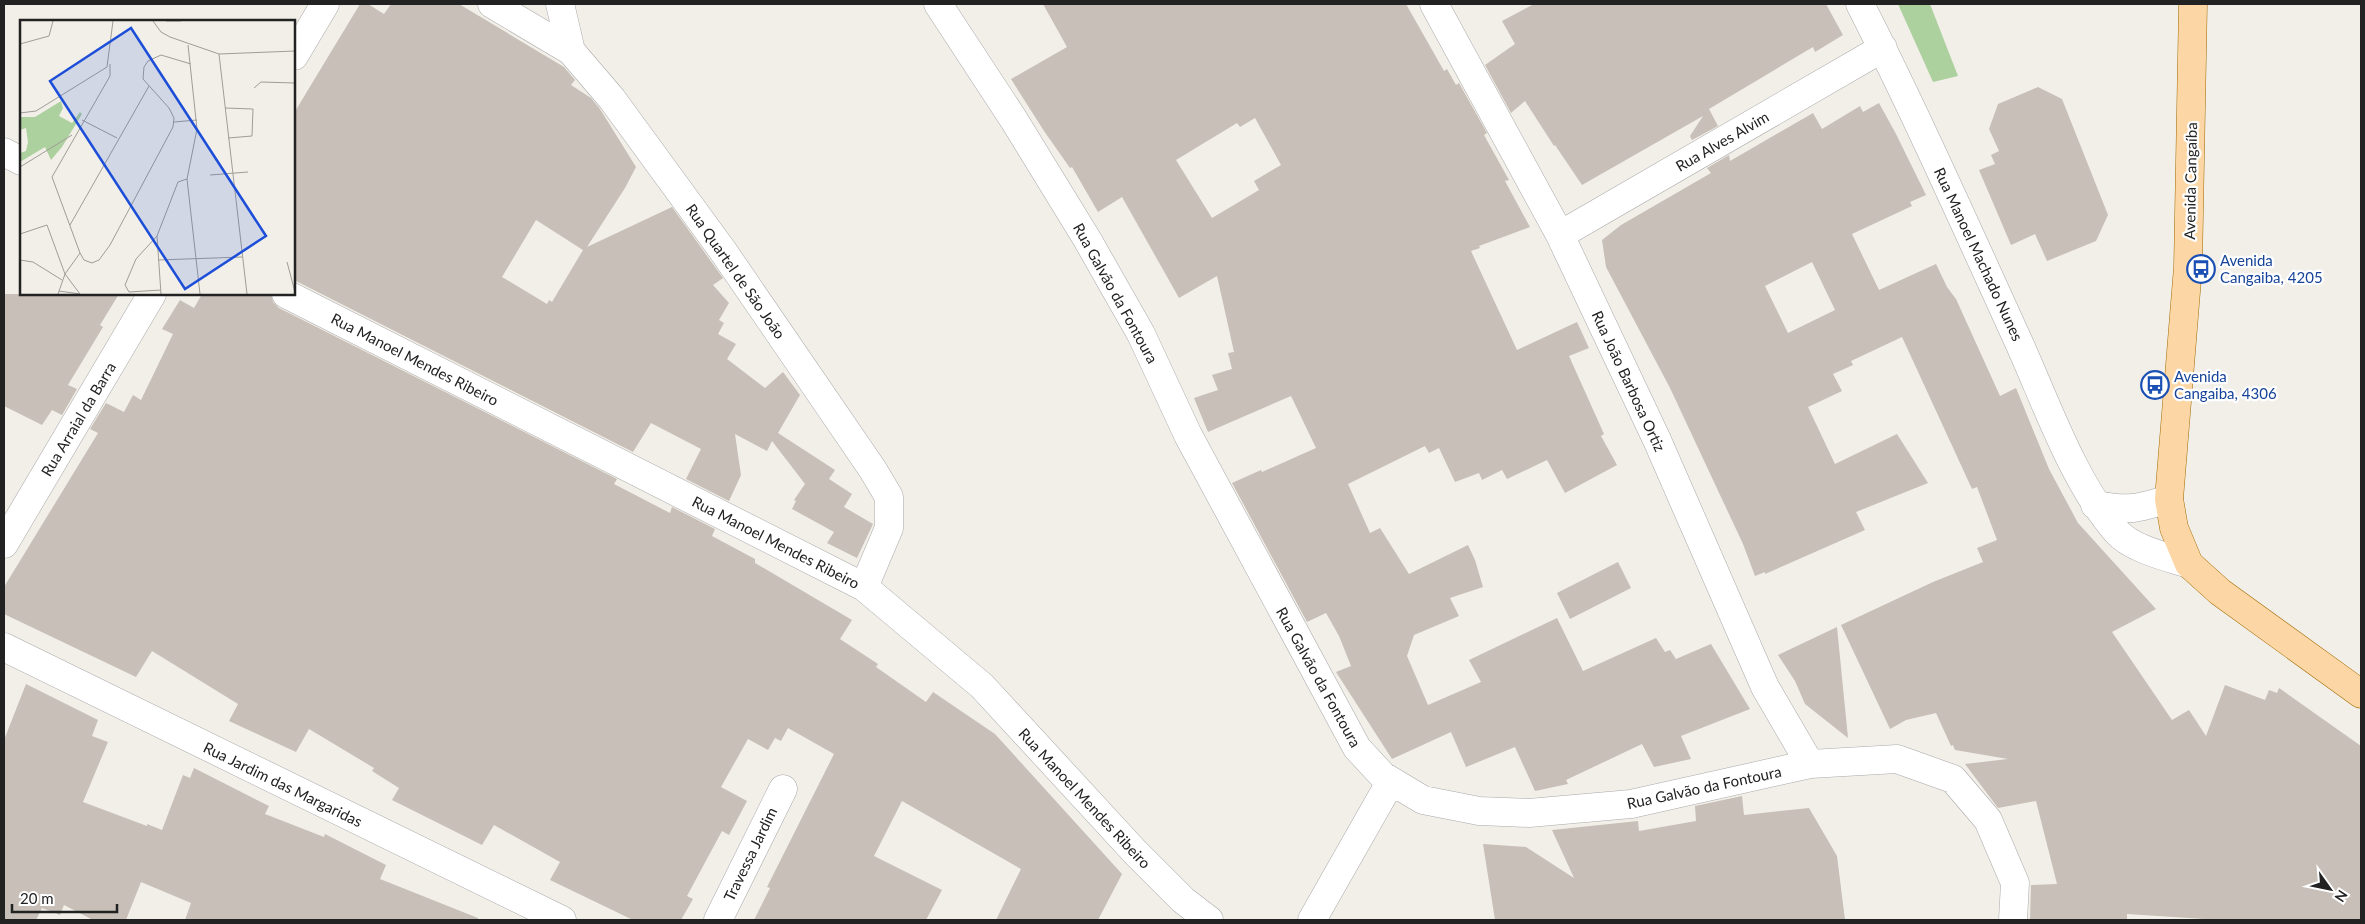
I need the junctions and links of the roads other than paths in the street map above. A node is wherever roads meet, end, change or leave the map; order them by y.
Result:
1 (325, 4) edge
2 (492, 4) edge
3 (560, 4) edge
4 (938, 4) edge
5 (1434, 4) edge
6 (1860, 4) edge
7 (2194, 4) edge
8 (1883, 48) junction
9 (571, 51) junction
10 (295, 54) edge
11 (4, 152) edge
12 (20, 160) edge
13 (1560, 234) junction
14 (151, 295) edge
15 (288, 295) edge
16 (2170, 499) junction
17 (2096, 505) junction
18 (4, 544) edge
19 (2189, 564) junction
20 (864, 587) junction
21 (4, 647) edge
22 (2361, 694) edge
23 (1810, 764) junction
24 (1391, 781) junction
25 (783, 788) dead end
26 (562, 920) edge
27 (718, 920) edge
28 (1209, 920) edge
29 (1312, 920) edge
30 (2013, 920) edge

1 - 10 street
2 - 9 street, Rua Quartel de São João
3 - 9 street
4 - 24 street, Rua Galvão da Fontoura
5 - 13 street, Rua João Barbosa Ortiz
6 - 8 street, Rua Manoel Machado Nunes
7 - 16 main road, Avenida Cangaíba
8 - 13 street, Rua Alves Alvim
8 - 17 street, Rua Manoel Machado Nunes
9 - 20 street, Rua Quartel de São João
11 - 12 street
13 - 23 street, Rua João Barbosa Ortiz
14 - 18 street, Rua Arraial da Barra
15 - 20 street, Rua Manoel Mendes Ribeiro
16 - 17 street
16 - 19 main road, Avenida Cangaíba
17 - 19 street, Rua Manoel Machado Nunes
19 - 22 main road
20 - 28 street, Rua Manoel Mendes Ribeiro
21 - 26 street, Rua Jardim das Margaridas
23 - 24 street, Rua Galvão da Fontoura
23 - 30 street, Rua Galvão da Fontoura
24 - 29 street
25 - 27 street, Travessa Jardim

